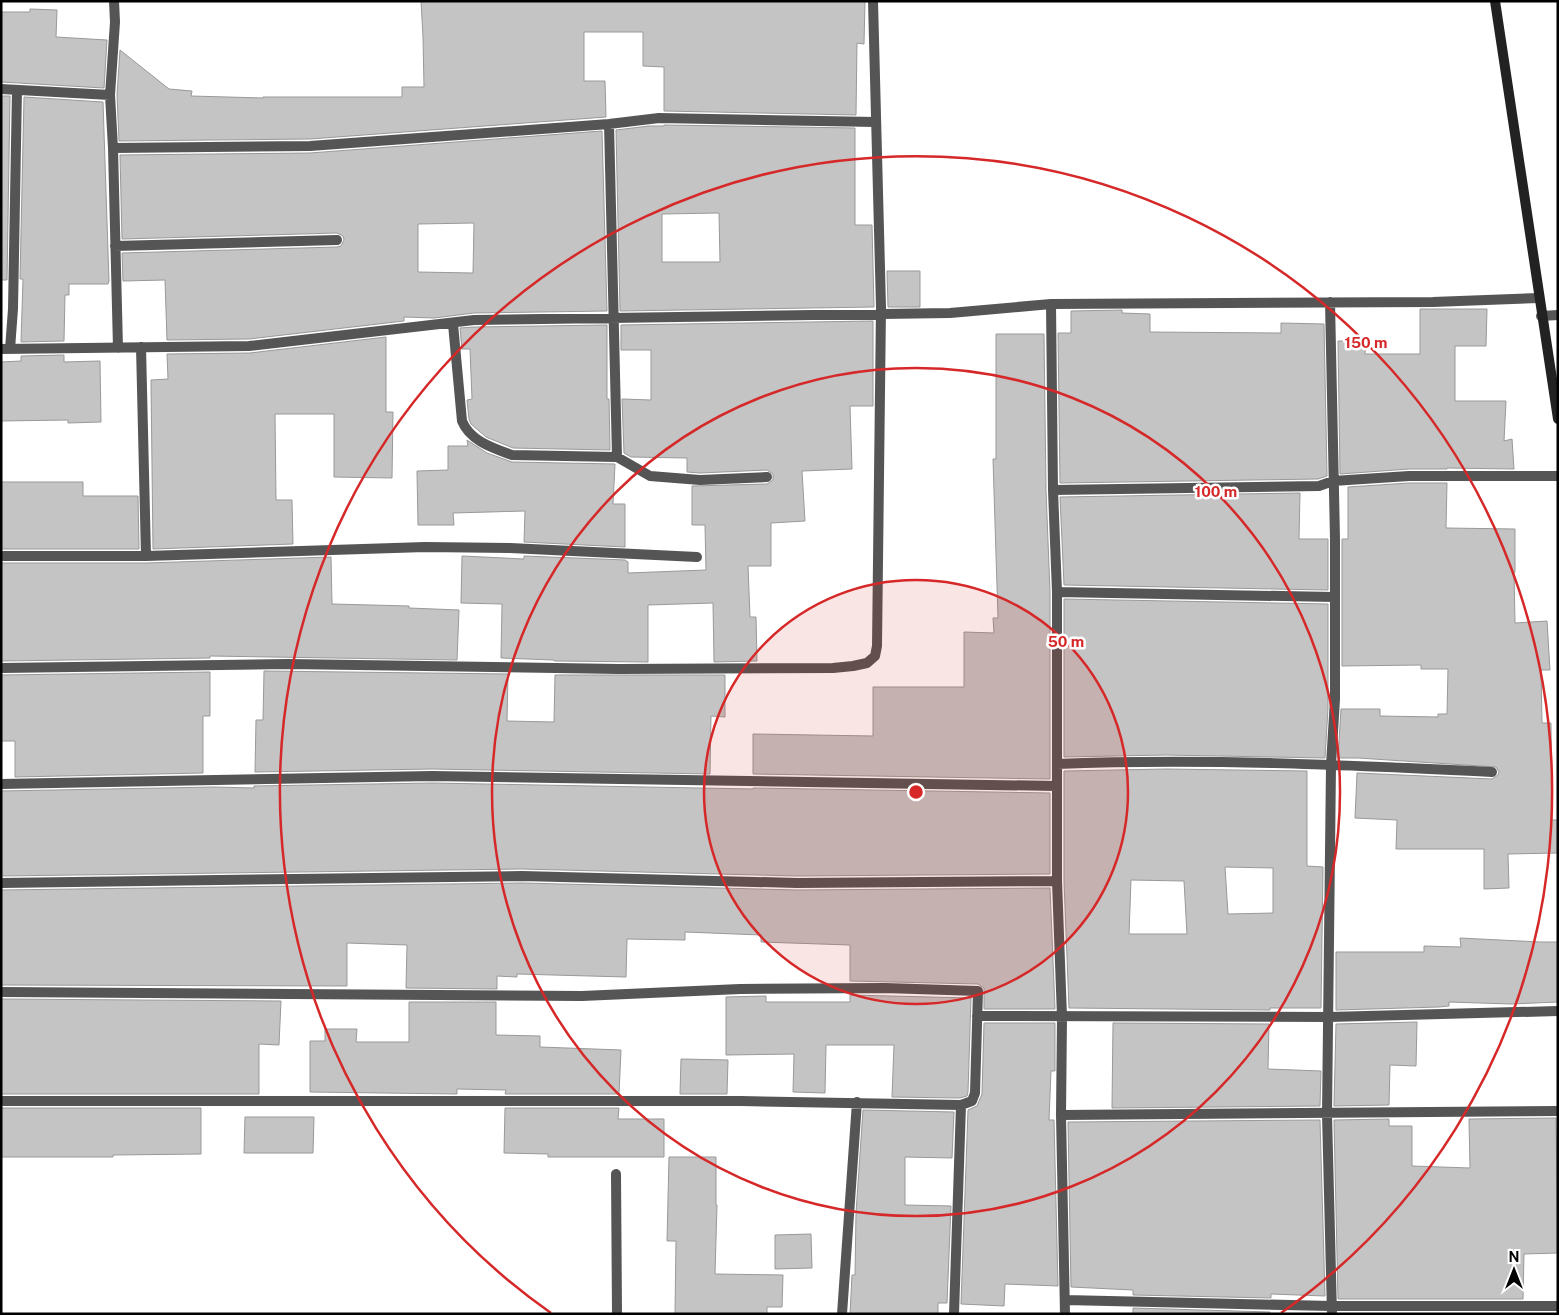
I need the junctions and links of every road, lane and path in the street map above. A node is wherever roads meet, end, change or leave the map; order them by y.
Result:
1 (114, 1) edge
2 (873, 1) edge
3 (1494, 1) edge
4 (1, 89) edge
5 (17, 90) junction
6 (110, 95) junction
7 (876, 122) junction
8 (609, 124) junction
9 (113, 148) junction
10 (337, 240) dead end
11 (115, 246) junction
12 (1538, 298) junction
13 (1330, 302) junction
14 (1051, 304) junction
15 (880, 315) junction
16 (1558, 315) edge
17 (1541, 316) junction
18 (613, 319) junction
19 (453, 324) junction
20 (142, 347) junction
21 (118, 348) junction
22 (6, 349) edge
23 (1558, 419) edge
24 (617, 457) junction
25 (1558, 476) edge
26 (767, 477) dead end
27 (1333, 481) junction
28 (1053, 490) junction
29 (1, 556) edge
30 (146, 556) junction
31 (697, 557) dead end
32 (1056, 592) junction
33 (1334, 597) junction
34 (1, 668) edge
35 (1057, 764) junction
36 (1331, 765) junction
37 (1492, 772) dead end
38 (1, 784) edge
39 (1057, 786) junction
40 (1057, 881) junction
41 (1, 883) edge
42 (1, 992) edge
43 (1558, 1011) edge
44 (977, 1016) junction
45 (1062, 1017) junction
46 (1329, 1017) junction
47 (1, 1101) edge
48 (857, 1102) junction
49 (961, 1105) junction
50 (1558, 1112) edge
51 (1327, 1114) junction
52 (1061, 1115) junction
53 (616, 1174) dead end
54 (1065, 1300) junction
55 (1558, 1306) edge
56 (1331, 1310) edge
57 (617, 1314) edge
58 (842, 1314) edge
59 (954, 1314) edge
60 (1065, 1314) edge

1 - 6 street
2 - 7 street
3 - 12 street
4 - 5 street
5 - 6 street
5 - 22 street
6 - 9 street
7 - 8 street
7 - 15 street
8 - 9 street
8 - 18 street
9 - 11 street
10 - 11 street
11 - 21 street
12 - 13 street
12 - 17 street
13 - 14 street
13 - 27 street
14 - 15 street
14 - 28 street
15 - 18 street
15 - 34 street
16 - 17 street
17 - 23 street
18 - 19 street
18 - 24 street
19 - 20 street
19 - 24 street
20 - 21 street
20 - 30 street
21 - 22 street
24 - 26 street
25 - 27 street
27 - 28 street
27 - 33 street
28 - 32 street
29 - 30 street
30 - 31 street
32 - 33 street
32 - 35 street
33 - 36 street
35 - 36 street
35 - 39 street
36 - 37 street
36 - 46 street
38 - 39 street
39 - 40 street
40 - 41 street
40 - 45 street
42 - 44 street
43 - 46 street
44 - 45 street
44 - 49 street
45 - 46 street
45 - 52 street
46 - 51 street
47 - 48 street
48 - 49 street
48 - 58 street
49 - 59 street
50 - 51 street
51 - 52 street
51 - 56 street
52 - 54 street
53 - 57 street
54 - 56 street
54 - 60 street
55 - 56 street

